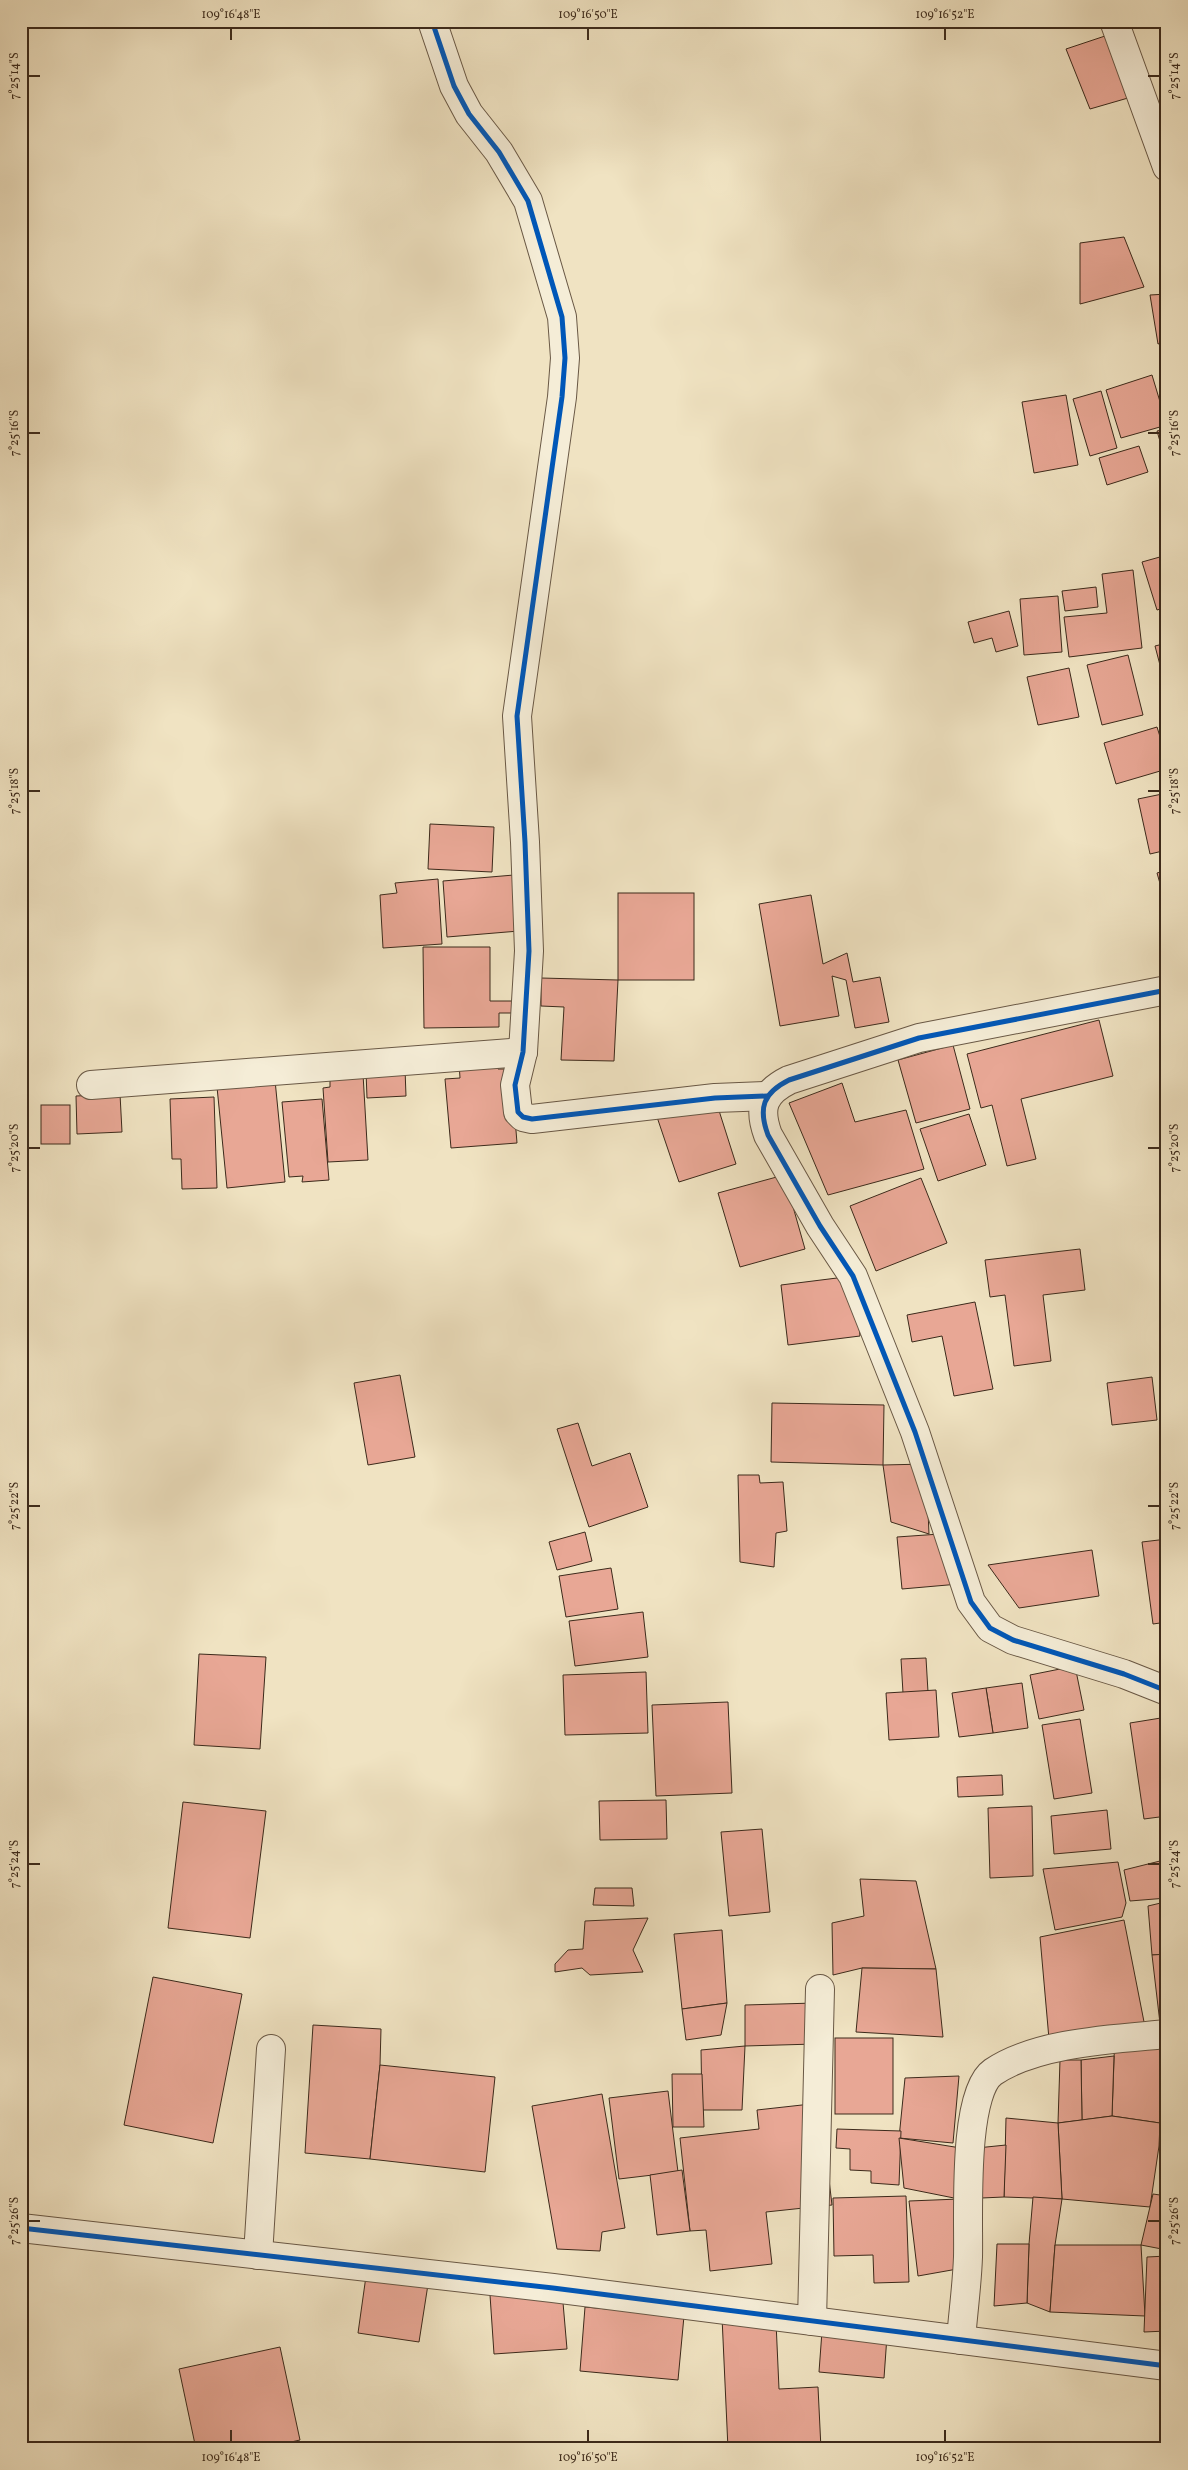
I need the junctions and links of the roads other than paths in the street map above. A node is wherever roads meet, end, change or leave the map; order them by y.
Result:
1 (432, 21) edge
2 (1114, 21) edge
3 (1167, 167) edge
4 (1167, 990) edge
5 (523, 1052) junction
6 (91, 1085) dead end
7 (767, 1096) junction
8 (1167, 1691) edge
9 (820, 1989) dead end
10 (1167, 2034) edge
11 (271, 2049) dead end
12 (21, 2228) edge
13 (258, 2255) junction
14 (812, 2321) junction
15 (961, 2340) junction
16 (1167, 2366) edge

1 - 5 street
2 - 3 street
4 - 7 street
5 - 6 street
5 - 7 street
7 - 8 street
9 - 14 street
10 - 15 street
11 - 13 street
12 - 13 street
13 - 14 street
14 - 15 street
15 - 16 street

